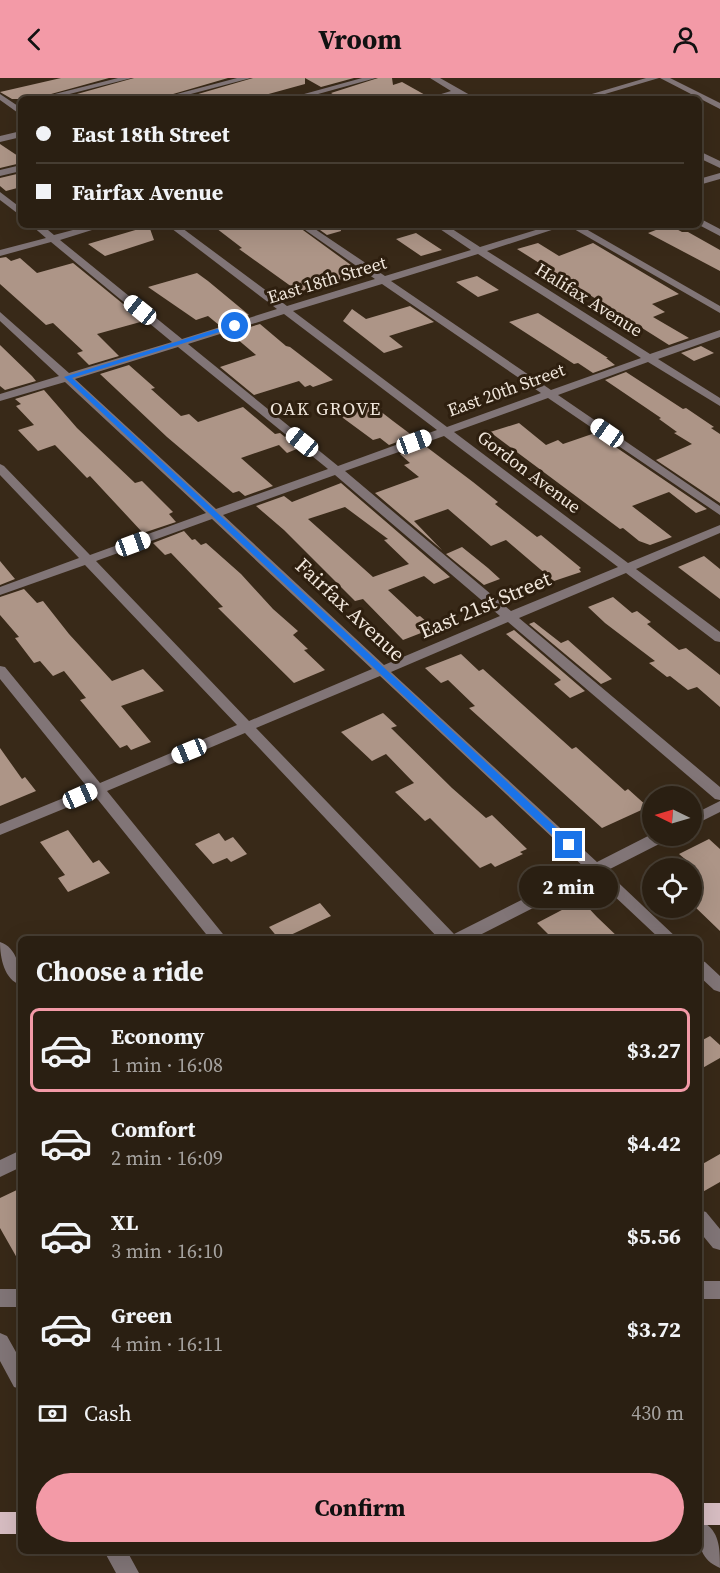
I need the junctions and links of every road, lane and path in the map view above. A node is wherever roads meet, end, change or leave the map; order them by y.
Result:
1 (128, 78) edge
2 (247, 78) edge
3 (372, 78) edge
4 (434, 78) edge
5 (655, 78) edge
6 (664, 78) edge
7 (459, 91) junction
8 (720, 95) edge
9 (0, 96) edge
10 (52, 96) edge
11 (174, 96) edge
12 (302, 96) edge
13 (440, 96) edge
14 (468, 96) edge
15 (597, 96) edge
16 (700, 96) edge
17 (702, 97) edge
18 (706, 99) junction
19 (16, 104) edge
20 (720, 106) edge
21 (0, 108) edge
22 (18, 135) edge
23 (0, 139) edge
24 (702, 156) edge
25 (720, 165) edge
26 (18, 169) edge
27 (0, 173) edge
28 (720, 176) edge
29 (702, 181) edge
30 (0, 195) edge
31 (18, 209) edge
32 (702, 223) edge
33 (39, 228) edge
34 (92, 228) edge
35 (176, 228) edge
36 (307, 228) edge
37 (445, 228) edge
38 (551, 228) edge
39 (577, 228) edge
40 (720, 233) edge
41 (52, 239) junction
42 (480, 250) junction
43 (0, 253) edge
44 (383, 280) junction
45 (285, 310) junction
46 (720, 310) edge
47 (0, 315) edge
48 (720, 333) edge
49 (180, 343) junction
50 (650, 358) junction
51 (68, 377) junction
52 (550, 394) junction
53 (0, 398) edge
54 (720, 403) edge
55 (445, 431) junction
56 (0, 468) edge
57 (336, 470) junction
58 (720, 511) edge
59 (215, 514) junction
60 (720, 529) edge
61 (88, 560) junction
62 (626, 568) junction
63 (0, 591) edge
64 (509, 618) junction
65 (720, 638) edge
66 (0, 670) edge
67 (383, 671) junction
68 (247, 727) junction
69 (96, 789) junction
70 (720, 795) edge
71 (720, 806) edge
72 (702, 815) edge
73 (0, 830) edge
74 (642, 846) edge
75 (595, 869) junction
76 (217, 936) edge
77 (446, 936) edge
78 (464, 936) edge
79 (667, 936) edge
80 (0, 948) edge
81 (702, 969) edge
82 (18, 975) edge
83 (720, 986) edge
84 (18, 1160) edge
85 (0, 1169) edge
86 (702, 1221) edge
87 (720, 1242) edge
88 (702, 1290) edge
89 (720, 1290) edge
90 (0, 1298) edge
91 (18, 1298) edge
92 (0, 1342) edge
93 (18, 1375) edge
94 (702, 1514) edge
95 (720, 1514) edge
96 (0, 1523) edge
97 (18, 1523) edge
98 (702, 1535) edge
99 (117, 1554) edge
100 (720, 1557) edge
101 (128, 1573) edge

1 - 10 street
2 - 11 street
3 - 12 street
4 - 7 street
5 - 15 street
6 - 16 street
7 - 13 street
7 - 14 street
8 - 18 street
9 - 19 street
17 - 18 street
18 - 20 street
19 - 21 street
22 - 23 street
24 - 25 street
26 - 27 street
28 - 29 street
30 - 31 street
32 - 40 street
33 - 41 street
34 - 41 street
35 - 45 street, Gordon Avenue
36 - 44 street
37 - 42 street, Halifax Avenue
38 - 42 street, East 18th Street
39 - 46 street
41 - 43 street
41 - 49 street
42 - 44 street, East 18th Street
42 - 50 street, Halifax Avenue
44 - 45 street, East 18th Street
44 - 52 street
45 - 49 street, East 18th Street
45 - 55 street, Gordon Avenue
47 - 51 street, Fairfax Avenue
48 - 50 street, East 20th Street
49 - 51 street, East 18th Street
49 - 57 street
50 - 52 street, East 20th Street
50 - 54 street, Halifax Avenue
51 - 53 street, East 18th Street
51 - 59 street, Fairfax Avenue
52 - 55 street, East 20th Street
52 - 58 street
55 - 57 street, East 20th Street
55 - 62 street, Gordon Avenue
56 - 61 street
57 - 59 street, East 20th Street
57 - 64 street
59 - 61 street, East 20th Street
59 - 67 street, Fairfax Avenue
60 - 62 street, East 21st Street
61 - 63 street, East 20th Street
61 - 68 street
62 - 64 street, East 21st Street
62 - 65 street, Gordon Avenue
64 - 67 street, East 21st Street
64 - 70 street
66 - 69 street
67 - 68 street, East 21st Street
67 - 75 street, Fairfax Avenue
68 - 69 street, East 21st Street
68 - 77 street
69 - 73 street, East 21st Street
69 - 76 street
71 - 72 street
74 - 75 street
75 - 78 street
75 - 79 street, Fairfax Avenue
80 - 82 street
81 - 83 street
84 - 85 street
86 - 87 street
88 - 89 street
90 - 91 street
92 - 93 street
94 - 95 main road
96 - 97 main road
98 - 100 street
99 - 101 street

